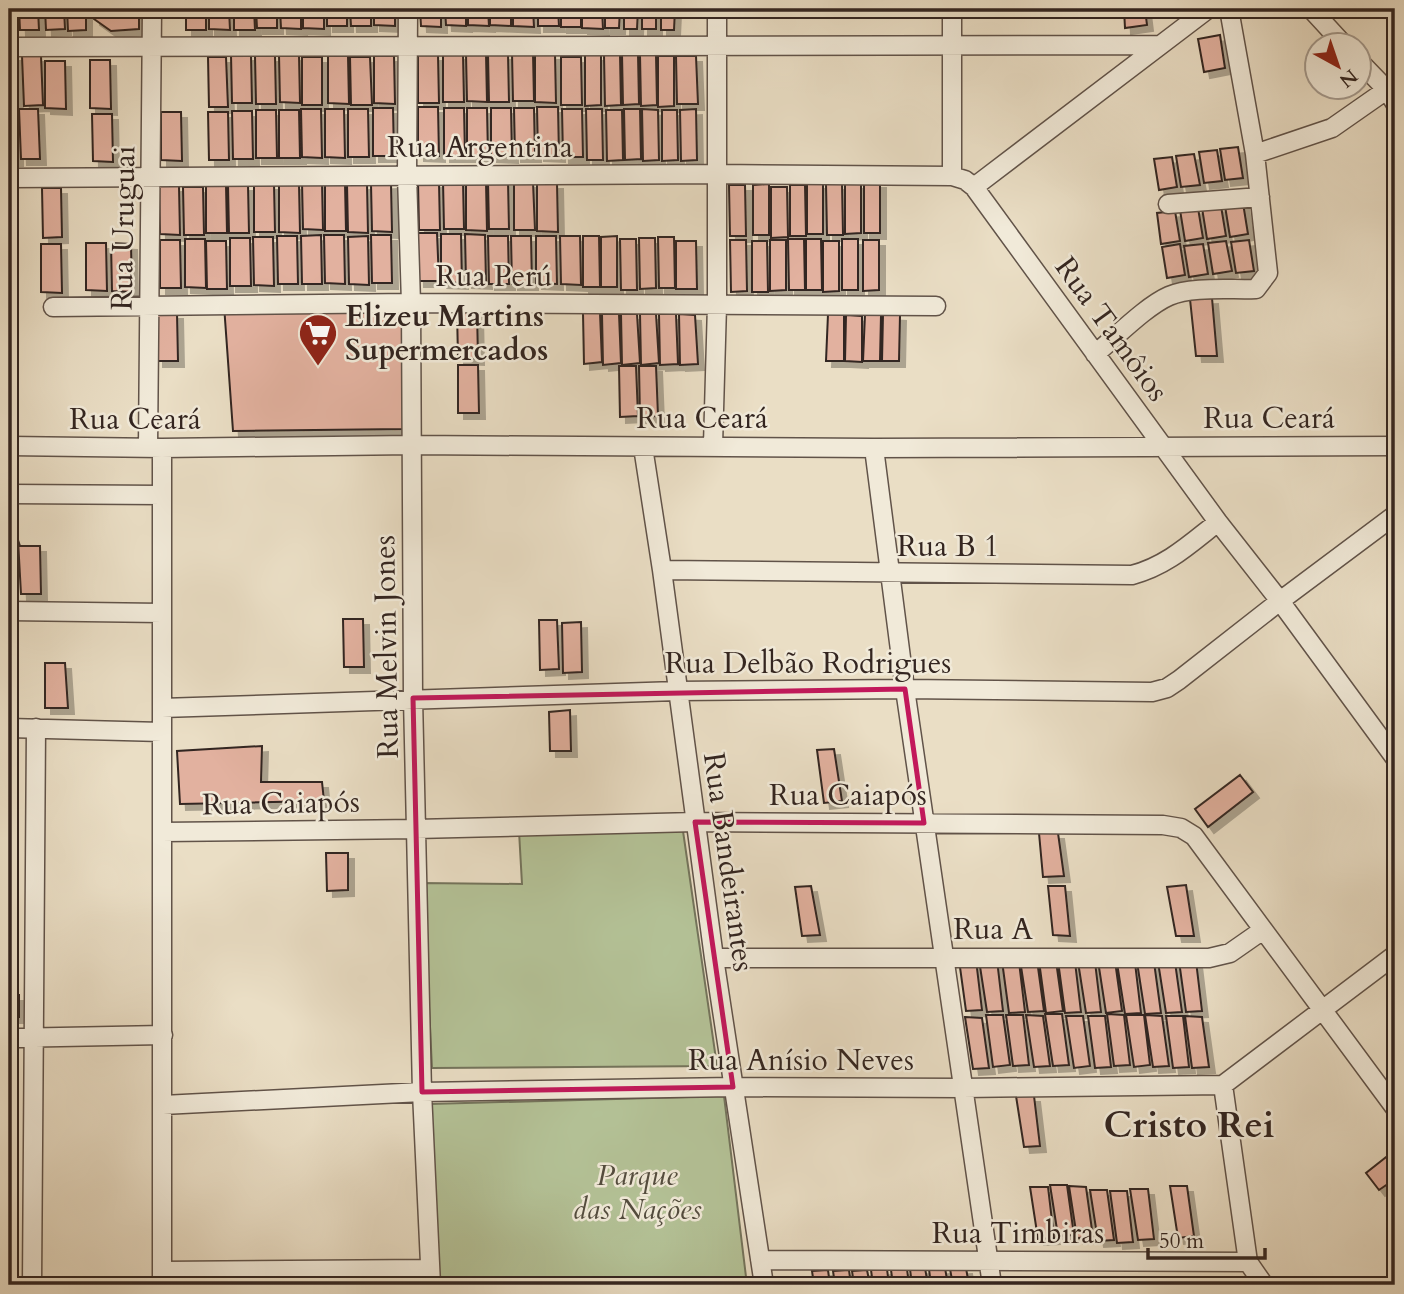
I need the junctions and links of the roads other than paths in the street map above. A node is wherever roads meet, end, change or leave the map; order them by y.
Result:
1 (152, 9) edge
2 (408, 9) edge
3 (717, 9) edge
4 (953, 9) edge
5 (1208, 9) edge
6 (1228, 9) edge
7 (1311, 9) edge
8 (1332, 32) edge
9 (408, 45) junction
10 (1160, 45) junction
11 (152, 46) junction
12 (718, 46) junction
13 (953, 46) junction
14 (9, 47) edge
15 (1372, 73) edge
16 (1392, 93) edge
17 (1255, 154) junction
18 (717, 174) junction
19 (407, 175) junction
20 (953, 176) junction
21 (9, 178) edge
22 (152, 178) junction
23 (974, 187) junction
24 (1260, 197) junction
25 (1168, 204) dead end
26 (411, 303) junction
27 (717, 305) junction
28 (150, 306) junction
29 (936, 306) dead end
30 (53, 307) dead end
31 (1095, 354) junction
32 (412, 445) junction
33 (713, 445) junction
34 (9, 446) edge
35 (1163, 446) junction
36 (1395, 446) edge
37 (643, 447) junction
38 (155, 448) junction
39 (874, 448) junction
40 (9, 494) edge
41 (162, 495) junction
42 (1395, 515) edge
43 (1219, 523) junction
44 (662, 570) junction
45 (890, 573) junction
46 (1280, 601) junction
47 (9, 611) edge
48 (162, 613) junction
49 (905, 689) junction
50 (677, 691) junction
51 (413, 698) junction
52 (162, 708) junction
53 (9, 728) edge
54 (36, 728) junction
55 (162, 732) junction
56 (1395, 758) edge
57 (695, 822) junction
58 (924, 823) junction
59 (416, 829) junction
60 (162, 832) junction
61 (1263, 930) junction
62 (1395, 955) edge
63 (945, 957) junction
64 (714, 958) junction
65 (1322, 1010) junction
66 (163, 1035) junction
67 (9, 1038) edge
68 (34, 1038) junction
69 (1223, 1085) junction
70 (733, 1087) junction
71 (962, 1088) junction
72 (422, 1092) junction
73 (163, 1105) junction
74 (1395, 1108) edge
75 (760, 1259) junction
76 (989, 1261) junction
77 (1248, 1262) junction
78 (431, 1277) edge
79 (162, 1278) edge
80 (32, 1285) edge
81 (764, 1285) edge
82 (992, 1285) edge
83 (1264, 1285) edge

1 - 11 street, Rua Uruguai
2 - 9 street, Rua Melvin Jones
3 - 12 street
4 - 13 street
5 - 10 street
6 - 17 street
7 - 8 street
9 - 11 street
9 - 12 street
9 - 19 street, Rua Melvin Jones
10 - 13 street
10 - 23 street
11 - 14 street
11 - 22 street, Rua Uruguai
12 - 13 street
12 - 18 street
13 - 20 street
15 - 16 street
16 - 17 street
17 - 24 street
18 - 19 street, Rua Argentina
18 - 20 street, Rua Argentina
18 - 27 street
19 - 22 street, Rua Argentina
19 - 26 street, Rua Melvin Jones
20 - 23 street, Rua Tamôios
21 - 22 street, Rua Argentina
22 - 28 street, Rua Uruguai
23 - 31 street, Rua Tamôios
24 - 25 street
24 - 31 street
26 - 27 street, Rua Perú
26 - 28 street, Rua Perú
26 - 32 street, Rua Melvin Jones
27 - 29 street, Rua Perú
27 - 33 street
28 - 30 street, Rua Perú
28 - 38 street, Rua Uruguai
31 - 35 street, Rua Tamôios
32 - 37 street, Rua Ceará
32 - 38 street, Rua Ceará
32 - 51 street, Rua Melvin Jones
33 - 37 street, Rua Ceará
33 - 39 street, Rua Ceará
34 - 38 street, Rua Ceará
35 - 36 street, Rua Ceará
35 - 39 street, Rua Ceará
35 - 43 street, Rua Tamôios
37 - 44 street, Rua Bandeirantes
38 - 41 street, Rua Uruguai
39 - 45 street
40 - 41 street
41 - 48 street, Rua Uruguai
42 - 46 street, Rua Delbão Rodrigues
43 - 45 street, Rua B 1
43 - 46 street, Rua Tamôios
44 - 45 street, Rua B 1
44 - 50 street, Rua Bandeirantes
45 - 49 street
46 - 49 street, Rua Delbão Rodrigues
46 - 56 street, Rua Tamôios
47 - 48 street
48 - 52 street, Rua Uruguai
49 - 50 street, Rua Delbão Rodrigues
49 - 58 street
50 - 51 street, Rua Delbão Rodrigues
50 - 57 street, Rua Bandeirantes
51 - 52 street, Rua Delbão Rodrigues
51 - 59 street, Rua Melvin Jones
52 - 55 street, Rua Uruguai
53 - 54 street
54 - 55 street
54 - 68 street
55 - 60 street, Rua Uruguai
57 - 58 street, Rua Caiapós
57 - 59 street, Rua Caiapós
57 - 64 street, Rua Bandeirantes
58 - 61 street, Rua Caiapós
58 - 63 street
59 - 60 street, Rua Caiapós
59 - 72 street, Rua Melvin Jones
60 - 66 street, Rua Uruguai
61 - 63 street, Rua A
61 - 65 street, Rua Caiapós
62 - 65 street
63 - 64 street, Rua A
63 - 71 street
64 - 70 street, Rua Bandeirantes
65 - 69 street
65 - 74 street, Rua Caiapós
66 - 68 street
66 - 73 street, Rua Uruguai
67 - 68 street
68 - 80 street
69 - 71 street, Rua Anísio Neves
69 - 77 street
70 - 71 street, Rua Anísio Neves
70 - 72 street, Rua Anísio Neves
70 - 75 street, Rua Bandeirantes
71 - 76 street
72 - 73 street, Rua Anísio Neves
72 - 78 street, Rua Melvin Jones
73 - 79 street, Rua Uruguai
75 - 76 street, Rua Timbiras
75 - 81 street, Rua Bandeirantes
76 - 77 street, Rua Timbiras
76 - 82 street
77 - 83 street
78 - 79 street

